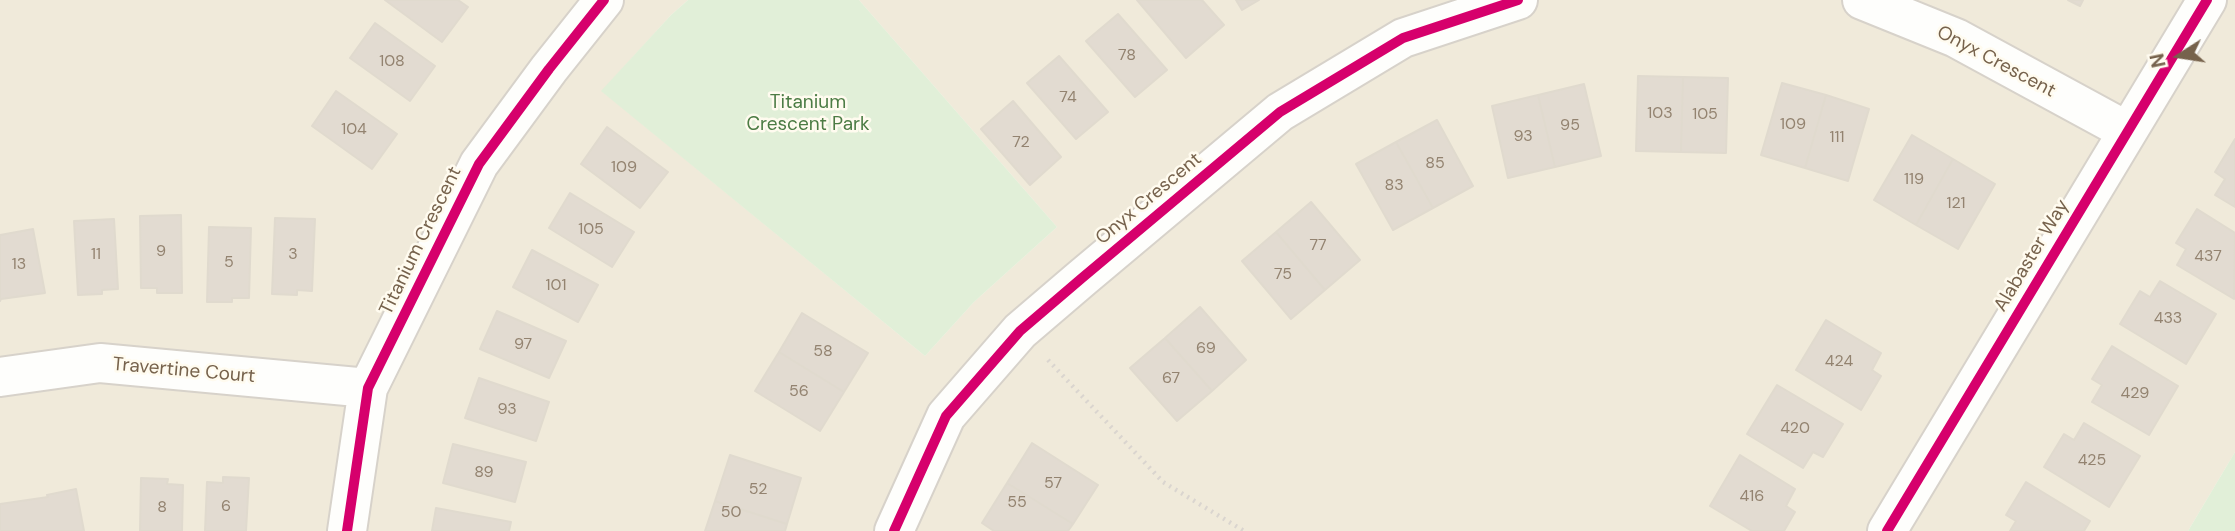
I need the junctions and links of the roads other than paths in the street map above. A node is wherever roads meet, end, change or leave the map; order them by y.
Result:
1 (604, 0) edge
2 (1518, 0) edge
3 (1862, 0) edge
4 (2207, 0) edge
5 (2127, 131) junction
6 (0, 377) edge
7 (368, 388) junction
8 (347, 531) edge
9 (894, 531) edge
10 (1887, 531) edge

1 - 7 street, Titanium Crescent
2 - 9 street, Onyx Crescent
3 - 5 street, Onyx Crescent
4 - 5 street, Alabaster Way
5 - 10 street, Alabaster Way
6 - 7 street, Travertine Court
7 - 8 street, Titanium Crescent

